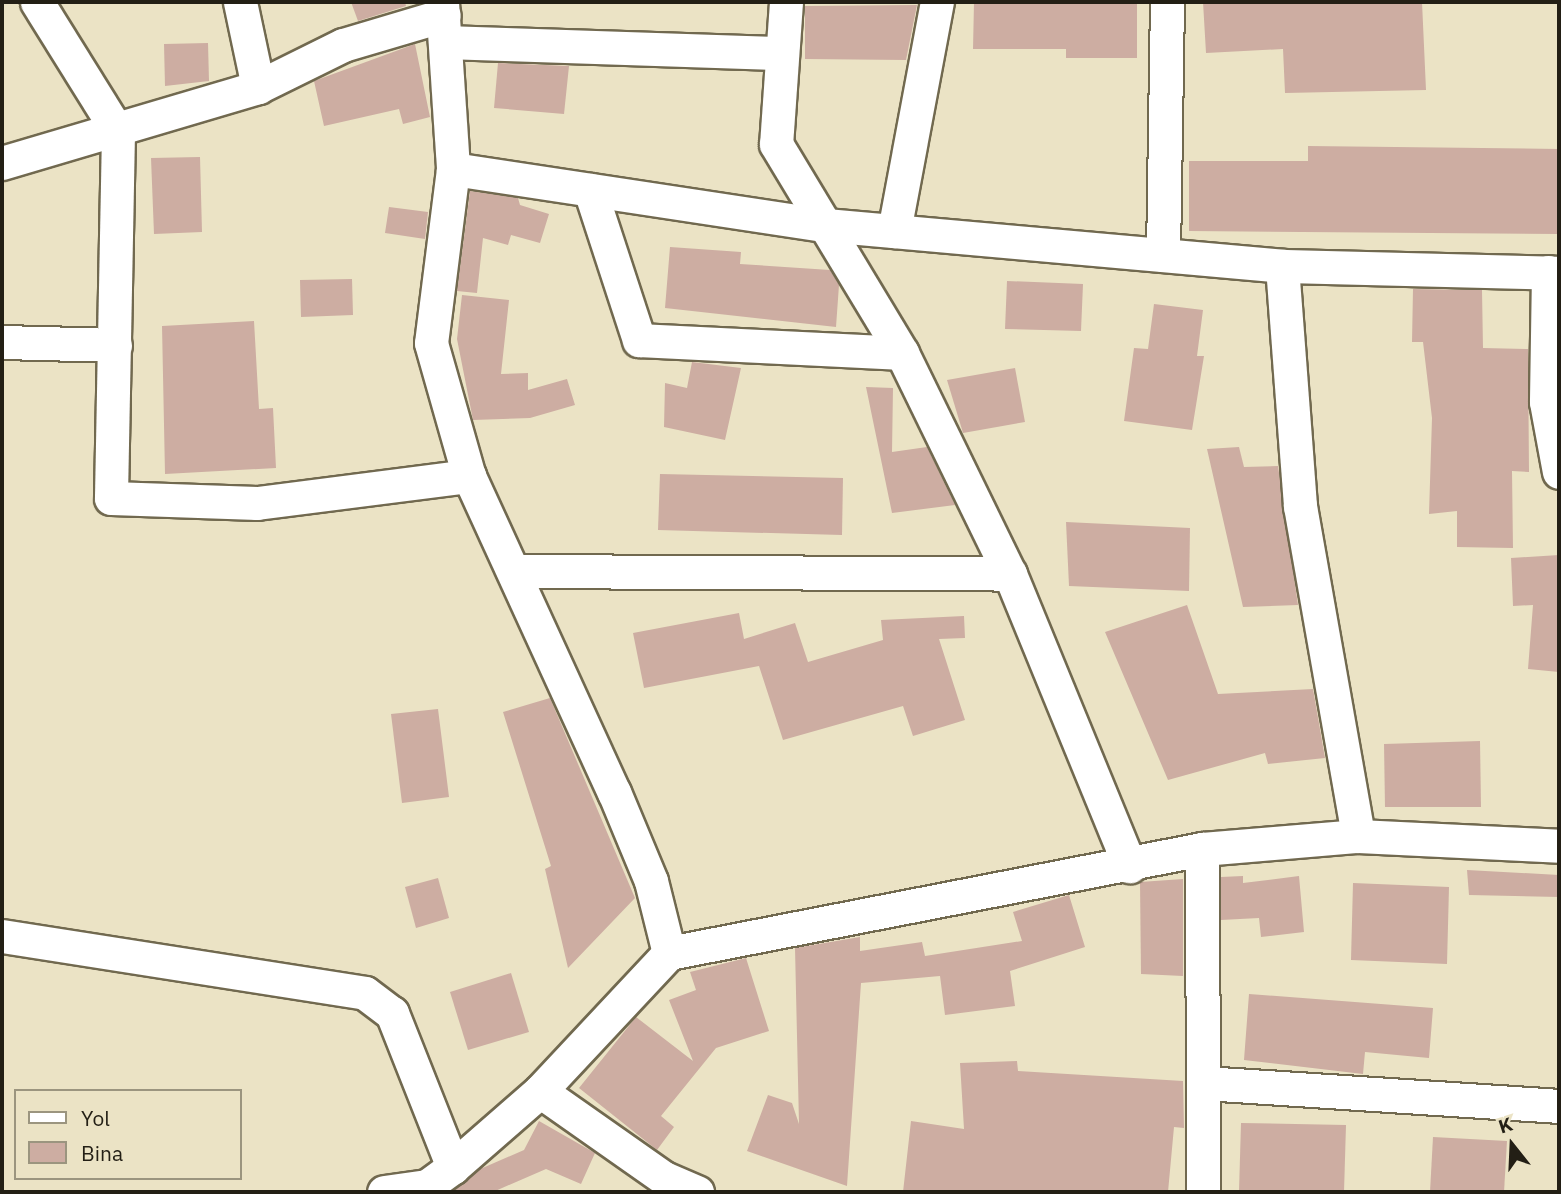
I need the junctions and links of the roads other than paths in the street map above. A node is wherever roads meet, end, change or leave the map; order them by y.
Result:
1 (37, 2) edge
2 (240, 2) edge
3 (786, 2) edge
4 (937, 2) edge
5 (1167, 2) edge
6 (444, 20) edge
7 (782, 52) junction
8 (258, 87) junction
9 (118, 132) junction
10 (2, 163) edge
11 (453, 169) junction
12 (590, 190) junction
13 (825, 225) junction
14 (894, 231) junction
15 (1163, 255) junction
16 (1282, 266) junction
17 (1554, 272) edge
18 (2, 342) edge
19 (115, 345) junction
20 (902, 353) junction
21 (1559, 472) edge
22 (469, 476) junction
23 (514, 571) junction
24 (1010, 574) junction
25 (1358, 836) junction
26 (1559, 846) edge
27 (1202, 849) junction
28 (1130, 866) junction
29 (2, 936) edge
30 (669, 953) junction
31 (1204, 1083) junction
32 (540, 1091) junction
33 (1559, 1106) edge
34 (435, 1182) edge
35 (384, 1192) edge
36 (697, 1192) edge
37 (1203, 1192) edge

1 - 9 street
2 - 8 street
3 - 7 street
4 - 14 street
5 - 15 street
6 - 7 street
6 - 8 street
6 - 11 street
7 - 13 street
8 - 9 street
9 - 10 street
9 - 19 street
11 - 12 street
11 - 22 street
12 - 13 street
12 - 20 street
13 - 14 street
13 - 20 street
14 - 15 street
15 - 16 street
16 - 17 street
16 - 25 street
17 - 21 street
18 - 19 street
19 - 22 street
20 - 24 street
22 - 23 street
23 - 24 street
23 - 30 street
24 - 28 street
25 - 26 street
25 - 27 street
27 - 28 street
27 - 31 street
28 - 30 street
29 - 34 street
30 - 32 street
31 - 33 street
31 - 37 street
32 - 34 street
32 - 36 street
34 - 35 street

